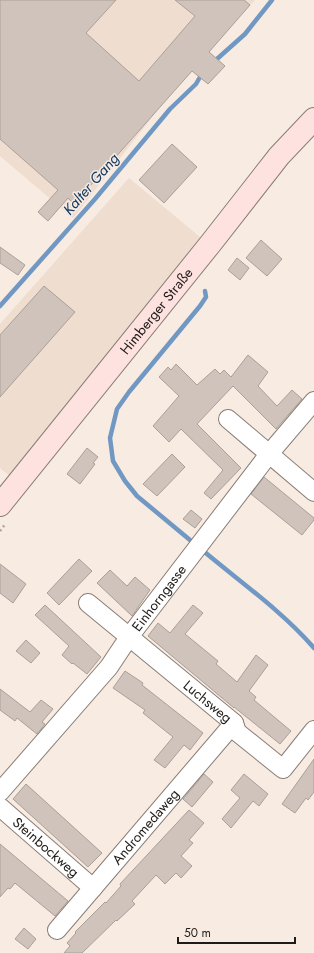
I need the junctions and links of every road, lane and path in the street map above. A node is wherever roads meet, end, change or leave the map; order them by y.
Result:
1 (314, 119) edge
2 (314, 400) edge
3 (228, 419) dead end
4 (269, 454) junction
5 (314, 492) edge
6 (0, 505) edge
7 (88, 603) dead end
8 (129, 637) junction
9 (234, 723) junction
10 (314, 730) edge
11 (0, 792) edge
12 (0, 806) edge
13 (93, 888) junction
14 (57, 930) dead end

1 - 6 main road, Himberger Straße
2 - 4 street, Einhorngasse
3 - 4 street
4 - 5 street
4 - 8 street, Einhorngasse
7 - 8 street, Luchsweg
8 - 9 street, Luchsweg
8 - 11 street, Einhorngasse
9 - 10 street, Luchsweg
9 - 13 street, Andromedaweg
12 - 13 street, Steinbockweg
13 - 14 street, Andromedaweg

